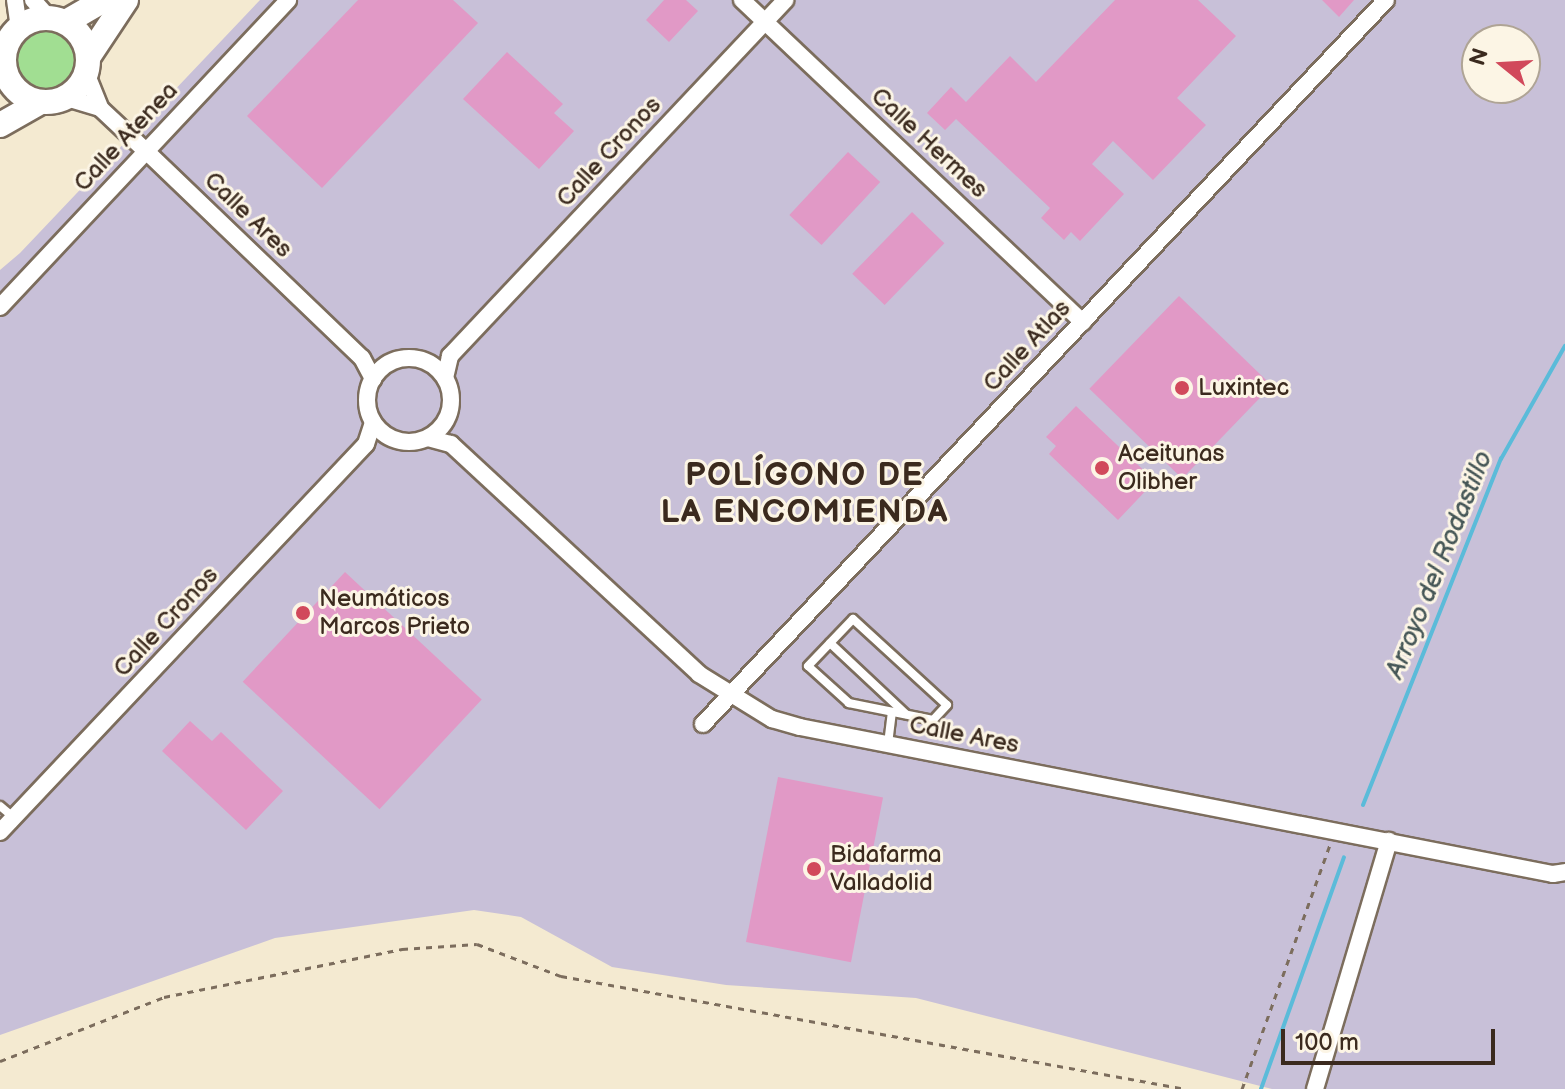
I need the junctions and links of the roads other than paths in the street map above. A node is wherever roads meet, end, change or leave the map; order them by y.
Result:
1 (15, 0) edge
2 (104, 0) edge
3 (126, 0) edge
4 (288, 0) edge
5 (742, 0) edge
6 (785, 0) edge
7 (1386, 0) edge
8 (49, 13) edge
9 (765, 22) junction
10 (19, 28) junction
11 (88, 66) junction
12 (2, 76) edge
13 (67, 98) junction
14 (39, 103) junction
15 (100, 108) junction
16 (0, 125) edge
17 (146, 151) junction
18 (0, 307) edge
19 (1083, 322) junction
20 (450, 356) junction
21 (362, 358) junction
22 (429, 363) junction
23 (388, 364) junction
24 (445, 378) junction
25 (373, 379) junction
26 (373, 422) junction
27 (445, 423) junction
28 (390, 438) junction
29 (428, 438) junction
30 (366, 444) junction
31 (451, 444) junction
32 (830, 643) junction
33 (730, 696) junction
34 (892, 712) junction
35 (906, 715) junction
36 (703, 724) dead end
37 (888, 744) junction
38 (0, 806) edge
39 (14, 817) junction
40 (0, 832) edge
41 (1389, 841) junction
42 (1565, 872) edge
43 (1315, 1089) edge

1 - 10 street
2 - 8 street
3 - 11 street
4 - 17 street, Calle Atenea
5 - 9 street, Calle Hermes
6 - 9 street, Calle Cronos
7 - 19 street, Calle Atlas
8 - 10 street
8 - 11 street
9 - 19 street, Calle Hermes
9 - 20 street, Calle Cronos
10 - 12 street
11 - 13 street
11 - 15 street, Calle Ares
12 - 14 street
13 - 14 street
13 - 15 street, Calle Ares
14 - 16 street
15 - 17 street, Calle Ares
17 - 18 street, Calle Atenea
17 - 21 street, Calle Ares
19 - 33 street, Calle Atlas
20 - 22 street
20 - 24 street
21 - 23 street
21 - 25 street, Calle Ares
22 - 23 street
22 - 24 street
23 - 25 street
24 - 27 street
25 - 26 street
26 - 28 street
26 - 30 street, Calle Cronos
27 - 29 street
27 - 31 street
28 - 29 street
28 - 30 street
29 - 31 street, Calle Ares
30 - 39 street, Calle Cronos
31 - 33 street, Calle Ares
32 - 34 lane
32 - 35 lane
32 - 35 lane
33 - 36 street, Calle Atlas
33 - 37 street, Calle Ares
34 - 35 lane
34 - 37 lane
37 - 41 street, Calle Ares
38 - 39 lane
39 - 40 street, Calle Cronos
41 - 42 street, Calle Ares
41 - 43 street

